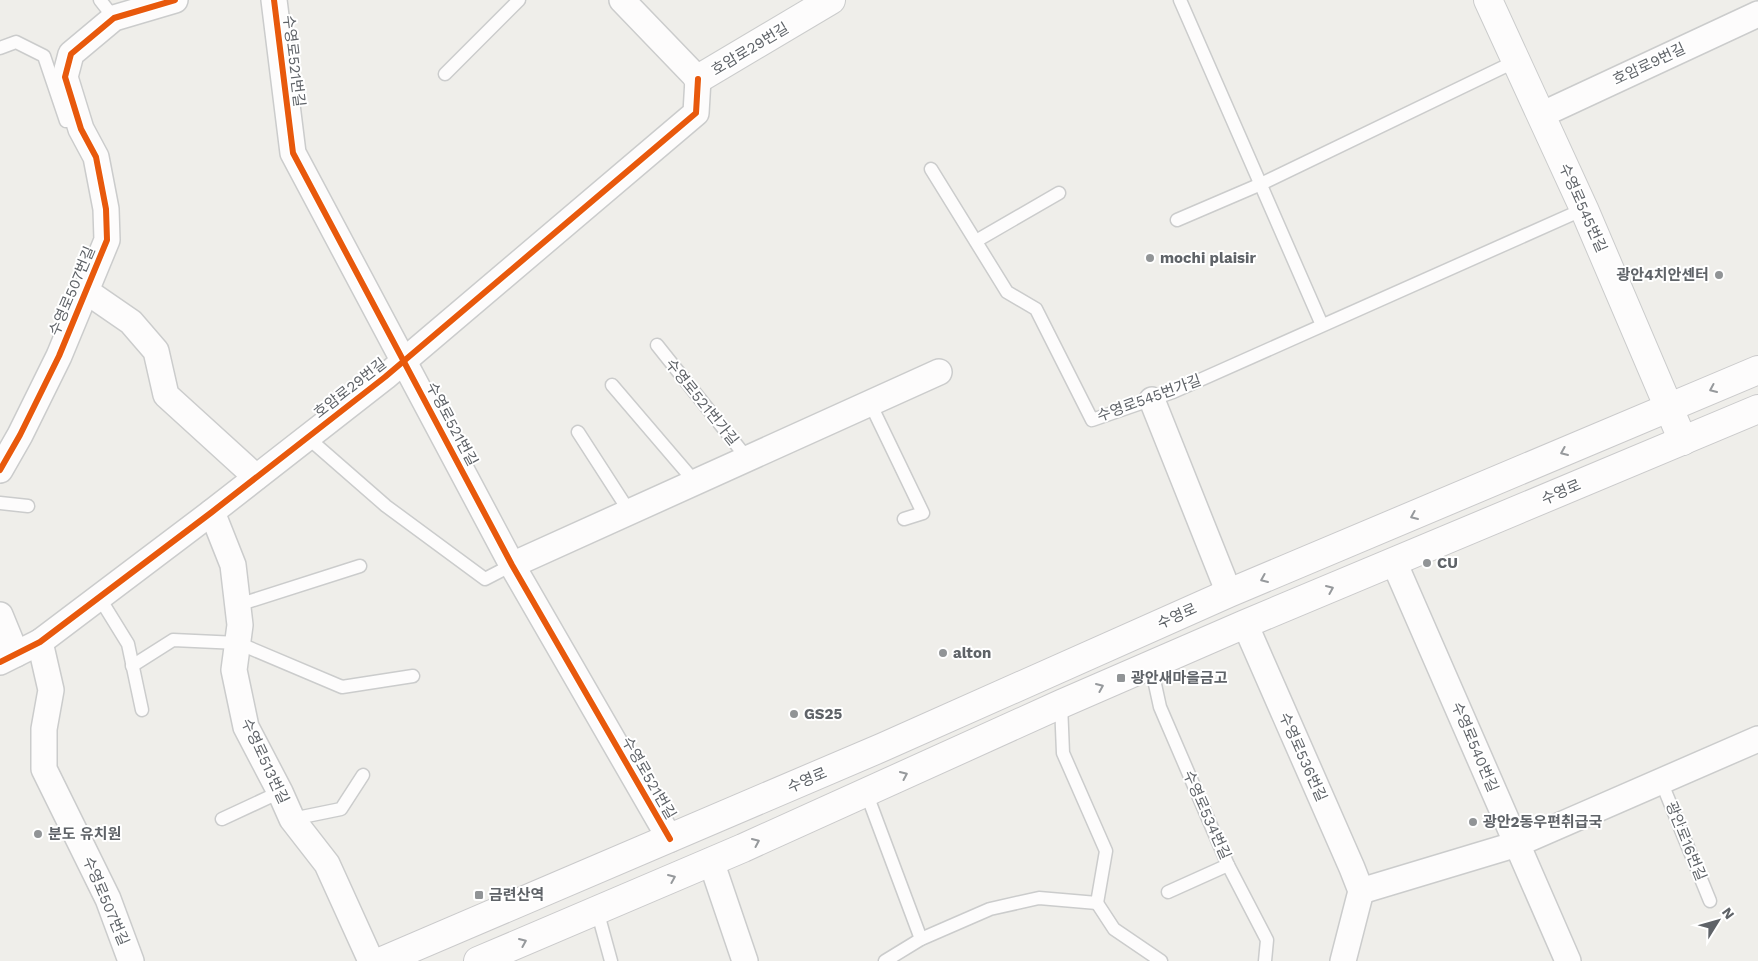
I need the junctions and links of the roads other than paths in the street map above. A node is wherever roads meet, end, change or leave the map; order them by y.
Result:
1 (175, 0) edge
2 (274, 0) edge
3 (519, 0) edge
4 (622, 0) edge
5 (831, 0) edge
6 (1180, 0) edge
7 (1488, 0) edge
8 (107, 9) edge
9 (1758, 14) edge
10 (0, 48) edge
11 (1516, 61) junction
12 (445, 74) dead end
13 (698, 79) junction
14 (1541, 115) junction
15 (96, 157) junction
16 (931, 169) dead end
17 (1261, 184) junction
18 (1059, 193) dead end
19 (1584, 209) junction
20 (1177, 220) dead end
21 (976, 241) junction
22 (86, 290) junction
23 (1322, 325) junction
24 (656, 345) dead end
25 (404, 361) junction
26 (1758, 370) edge
27 (938, 372) dead end
28 (612, 385) dead end
29 (1152, 400) junction
30 (870, 403) junction
31 (1670, 408) junction
32 (1758, 409) edge
33 (578, 432) dead end
34 (307, 437) junction
35 (1683, 441) junction
36 (747, 458) junction
37 (0, 470) edge
38 (256, 477) junction
39 (695, 482) junction
40 (0, 503) edge
41 (28, 506) dead end
42 (212, 512) junction
43 (629, 512) junction
44 (904, 519) dead end
45 (1394, 562) junction
46 (512, 564) junction
47 (360, 566) dead end
48 (1230, 593) junction
49 (99, 596) junction
50 (238, 605) junction
51 (0, 615) edge
52 (1245, 624) junction
53 (40, 642) junction
54 (238, 643) junction
55 (8, 658) edge
56 (132, 666) junction
57 (1151, 666) junction
58 (413, 676) dead end
59 (1061, 704) junction
60 (142, 710) dead end
61 (1758, 739) edge
62 (363, 775) dead end
63 (1661, 781) junction
64 (280, 792) junction
65 (866, 792) junction
66 (222, 818) dead end
67 (292, 819) junction
68 (670, 839) junction
69 (1517, 844) junction
70 (711, 861) junction
71 (1228, 865) junction
72 (1361, 891) junction
73 (1168, 892) dead end
74 (1710, 901) dead end
75 (1097, 903) junction
76 (597, 910) junction
77 (922, 939) junction
78 (131, 961) edge
79 (371, 961) edge
80 (382, 961) edge
81 (478, 961) edge
82 (611, 961) edge
83 (745, 961) edge
84 (885, 961) edge
85 (1161, 961) edge
86 (1265, 961) edge
87 (1343, 961) edge
88 (1568, 961) edge

1 - 8 street, 수영로507번길
2 - 25 street, 수영로521번길
3 - 12 lane
4 - 13 street
5 - 13 main road, 호암로29번길
6 - 17 lane
7 - 11 main road, 수영로545번길
8 - 15 street, 수영로507번길
9 - 14 street, 호암로9번길
10 - 15 lane
11 - 14 main road, 수영로545번길
11 - 17 lane
13 - 25 street, 호암로29번길
14 - 19 main road, 수영로545번길
15 - 22 street, 수영로507번길
16 - 21 lane, 수영로545번가길
17 - 20 lane
17 - 23 lane
18 - 21 lane
19 - 23 lane, 수영로545번가길
19 - 31 main road, 수영로545번길
21 - 29 lane, 수영로545번가길
22 - 37 street, 수영로507번길
22 - 38 street
23 - 29 lane, 수영로545번가길
24 - 36 lane, 수영로521번가길
25 - 34 street, 호암로29번길
25 - 46 street, 수영로521번길
26 -> 31 main road, 수영로
27 - 30 street, 수영로521번가길
28 - 39 lane
29 - 48 street
30 - 36 street, 수영로521번가길
30 - 44 lane
31 - 35 main road, 수영로545번길
31 -> 48 main road, 수영로
32 - 35 main road, 수영로
33 - 43 lane
34 - 38 street, 호암로29번길
34 - 46 lane
35 - 45 main road, 수영로
36 - 39 street, 수영로521번가길
38 - 42 street, 호암로29번길
39 - 43 street, 수영로521번가길
40 - 41 lane
42 - 49 street, 호암로29번길
42 - 50 street, 수영로513번길
43 - 46 street, 수영로521번가길
52 -> 45 main road, 수영로
45 - 69 street, 수영로540번길
46 - 68 street, 수영로521번길
47 - 50 lane
48 - 68 main road, 수영로
49 - 53 street, 호암로29번길
49 - 56 lane
50 - 54 street, 수영로513번길
51 - 55 street
52 - 57 main road, 수영로
52 - 72 street, 수영로536번길
53 - 55 street, 호암로29번길
53 - 78 street, 수영로507번길
54 - 56 lane
54 - 58 lane
54 - 64 street, 수영로513번길
56 - 60 lane
59 -> 57 main road, 수영로
57 - 71 lane, 수영로534번길
65 -> 59 main road, 수영로
59 - 75 lane
61 - 63 street
62 - 67 lane, 수영로513번길
63 - 69 street
63 - 74 lane, 광안로16번길
64 - 66 lane
64 - 67 street, 수영로513번길
70 -> 65 main road, 수영로
65 - 77 lane
67 - 79 street, 수영로513번길
68 - 80 main road, 수영로
69 - 72 street
69 - 88 street, 수영로540번길
76 -> 70 main road, 수영로
70 - 83 street
71 - 73 lane
71 - 86 lane, 수영로534번길
72 - 87 street
75 - 77 lane
75 - 85 lane
81 -> 76 main road, 수영로
76 - 82 lane
77 - 84 lane

